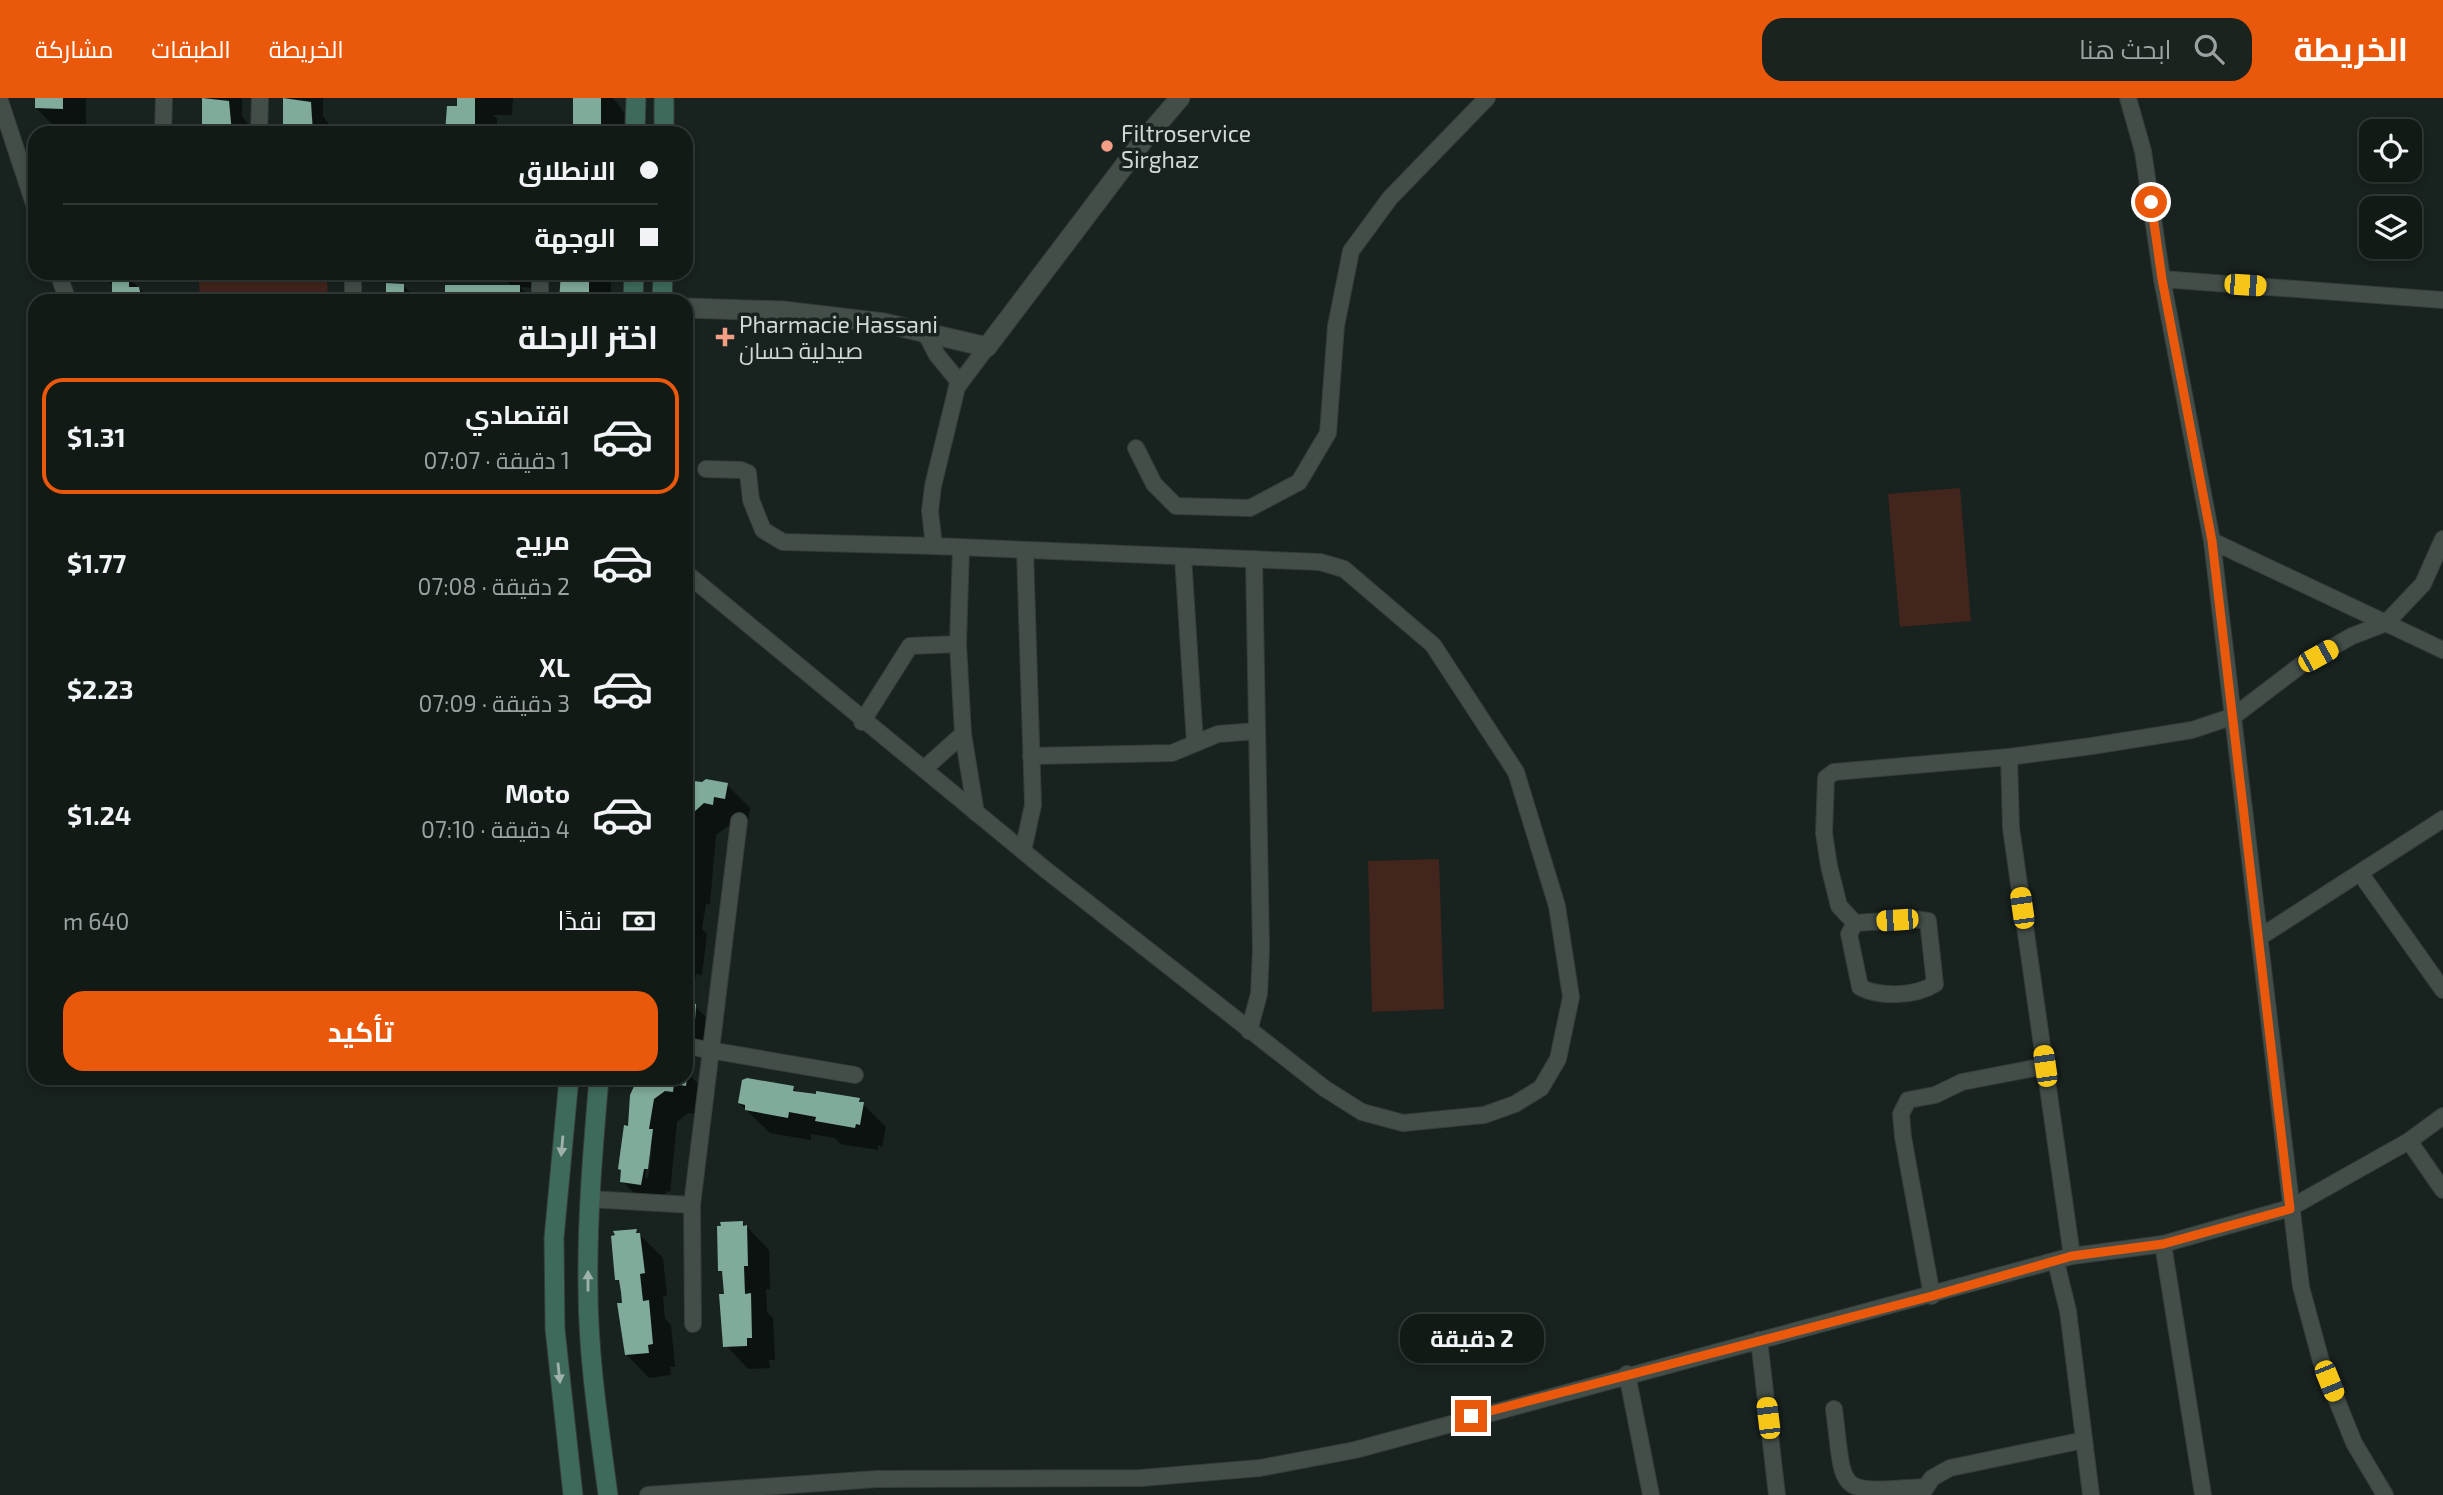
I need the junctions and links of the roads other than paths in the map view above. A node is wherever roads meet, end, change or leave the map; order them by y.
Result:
1 (164, 98) edge
2 (260, 98) edge
3 (636, 98) edge
4 (664, 98) edge
5 (1180, 98) edge
6 (1487, 98) edge
7 (2128, 98) edge
8 (0, 101) edge
9 (163, 126) edge
10 (259, 126) edge
11 (635, 126) edge
12 (664, 126) edge
13 (28, 186) edge
14 (2162, 279) junction
15 (2443, 300) edge
16 (693, 309) edge
17 (926, 334) junction
18 (987, 347) junction
19 (960, 383) junction
20 (1136, 448) dead end
21 (706, 469) dead end
22 (2443, 539) edge
23 (2212, 541) junction
24 (934, 545) junction
25 (961, 548) junction
26 (1025, 551) junction
27 (1183, 557) junction
28 (1254, 559) junction
29 (693, 579) edge
30 (2386, 623) junction
31 (958, 644) junction
32 (2443, 650) edge
33 (2234, 716) junction
34 (862, 722) junction
35 (1257, 731) junction
36 (963, 734) junction
37 (1195, 743) junction
38 (1031, 756) junction
39 (2009, 757) junction
40 (924, 769) junction
41 (976, 813) junction
42 (2443, 819) edge
43 (739, 821) dead end
44 (1023, 851) junction
45 (2360, 873) junction
46 (1856, 923) junction
47 (2260, 937) junction
48 (2443, 990) edge
49 (1249, 1031) junction
50 (693, 1047) edge
51 (710, 1049) junction
52 (2045, 1066) junction
53 (855, 1074) dead end
54 (568, 1085) edge
55 (598, 1085) edge
56 (2443, 1116) edge
57 (2409, 1141) junction
58 (2443, 1190) edge
59 (589, 1199) junction
60 (692, 1205) junction
61 (2290, 1209) junction
62 (2163, 1244) junction
63 (2064, 1259) junction
64 (1932, 1296) junction
65 (693, 1324) dead end
66 (1759, 1340) junction
67 (1627, 1374) junction
68 (1834, 1409) dead end
69 (2084, 1440) junction
70 (836, 1488) edge
71 (1923, 1491) edge
72 (573, 1495) edge
73 (608, 1495) edge
74 (648, 1495) edge
75 (1651, 1495) edge
76 (1777, 1495) edge
77 (2091, 1495) edge
78 (2203, 1495) edge
79 (2385, 1495) edge

1 - 9 street
2 - 10 street
3 - 11 main road
4 - 12 main road
5 - 18 street
6 - 20 street
7 - 14 street
8 - 13 street
14 - 15 street
14 - 23 street
16 - 17 street
17 - 18 street
17 - 19 street
18 - 19 street
19 - 24 street
21 - 24 street
22 - 30 street
23 - 30 street
23 - 33 street
24 - 25 street
25 - 26 street
25 - 31 street
26 - 27 street
26 - 38 street
27 - 28 street
27 - 37 street
28 - 35 street
28 - 49 street
29 - 34 street
30 - 32 street
30 - 33 street
31 - 34 street
31 - 36 street
33 - 39 street
33 - 47 street
34 - 40 street
35 - 37 street
35 - 49 street
36 - 40 street
36 - 41 street
37 - 38 street
38 - 44 street
39 - 46 street
39 - 52 street
40 - 41 street
41 - 44 street
42 - 45 street
43 - 51 street
44 - 49 street
45 - 47 street
45 - 48 street
46 - 46 street
47 - 61 street
50 - 51 street
51 - 53 street
51 - 60 street
52 - 63 street
52 - 64 street
54 -> 72 main road
55 - 59 main road
56 - 57 street
57 - 58 street
57 - 61 street
59 - 60 street
73 -> 59 main road
60 - 65 street
61 - 62 street
61 - 79 street
62 - 63 street
62 - 78 street
63 - 64 street
63 - 69 street
64 - 66 street
66 - 67 street
66 - 76 street
67 - 70 street
67 - 75 street
68 - 71 street
69 - 71 street
69 - 77 street
70 - 74 street

